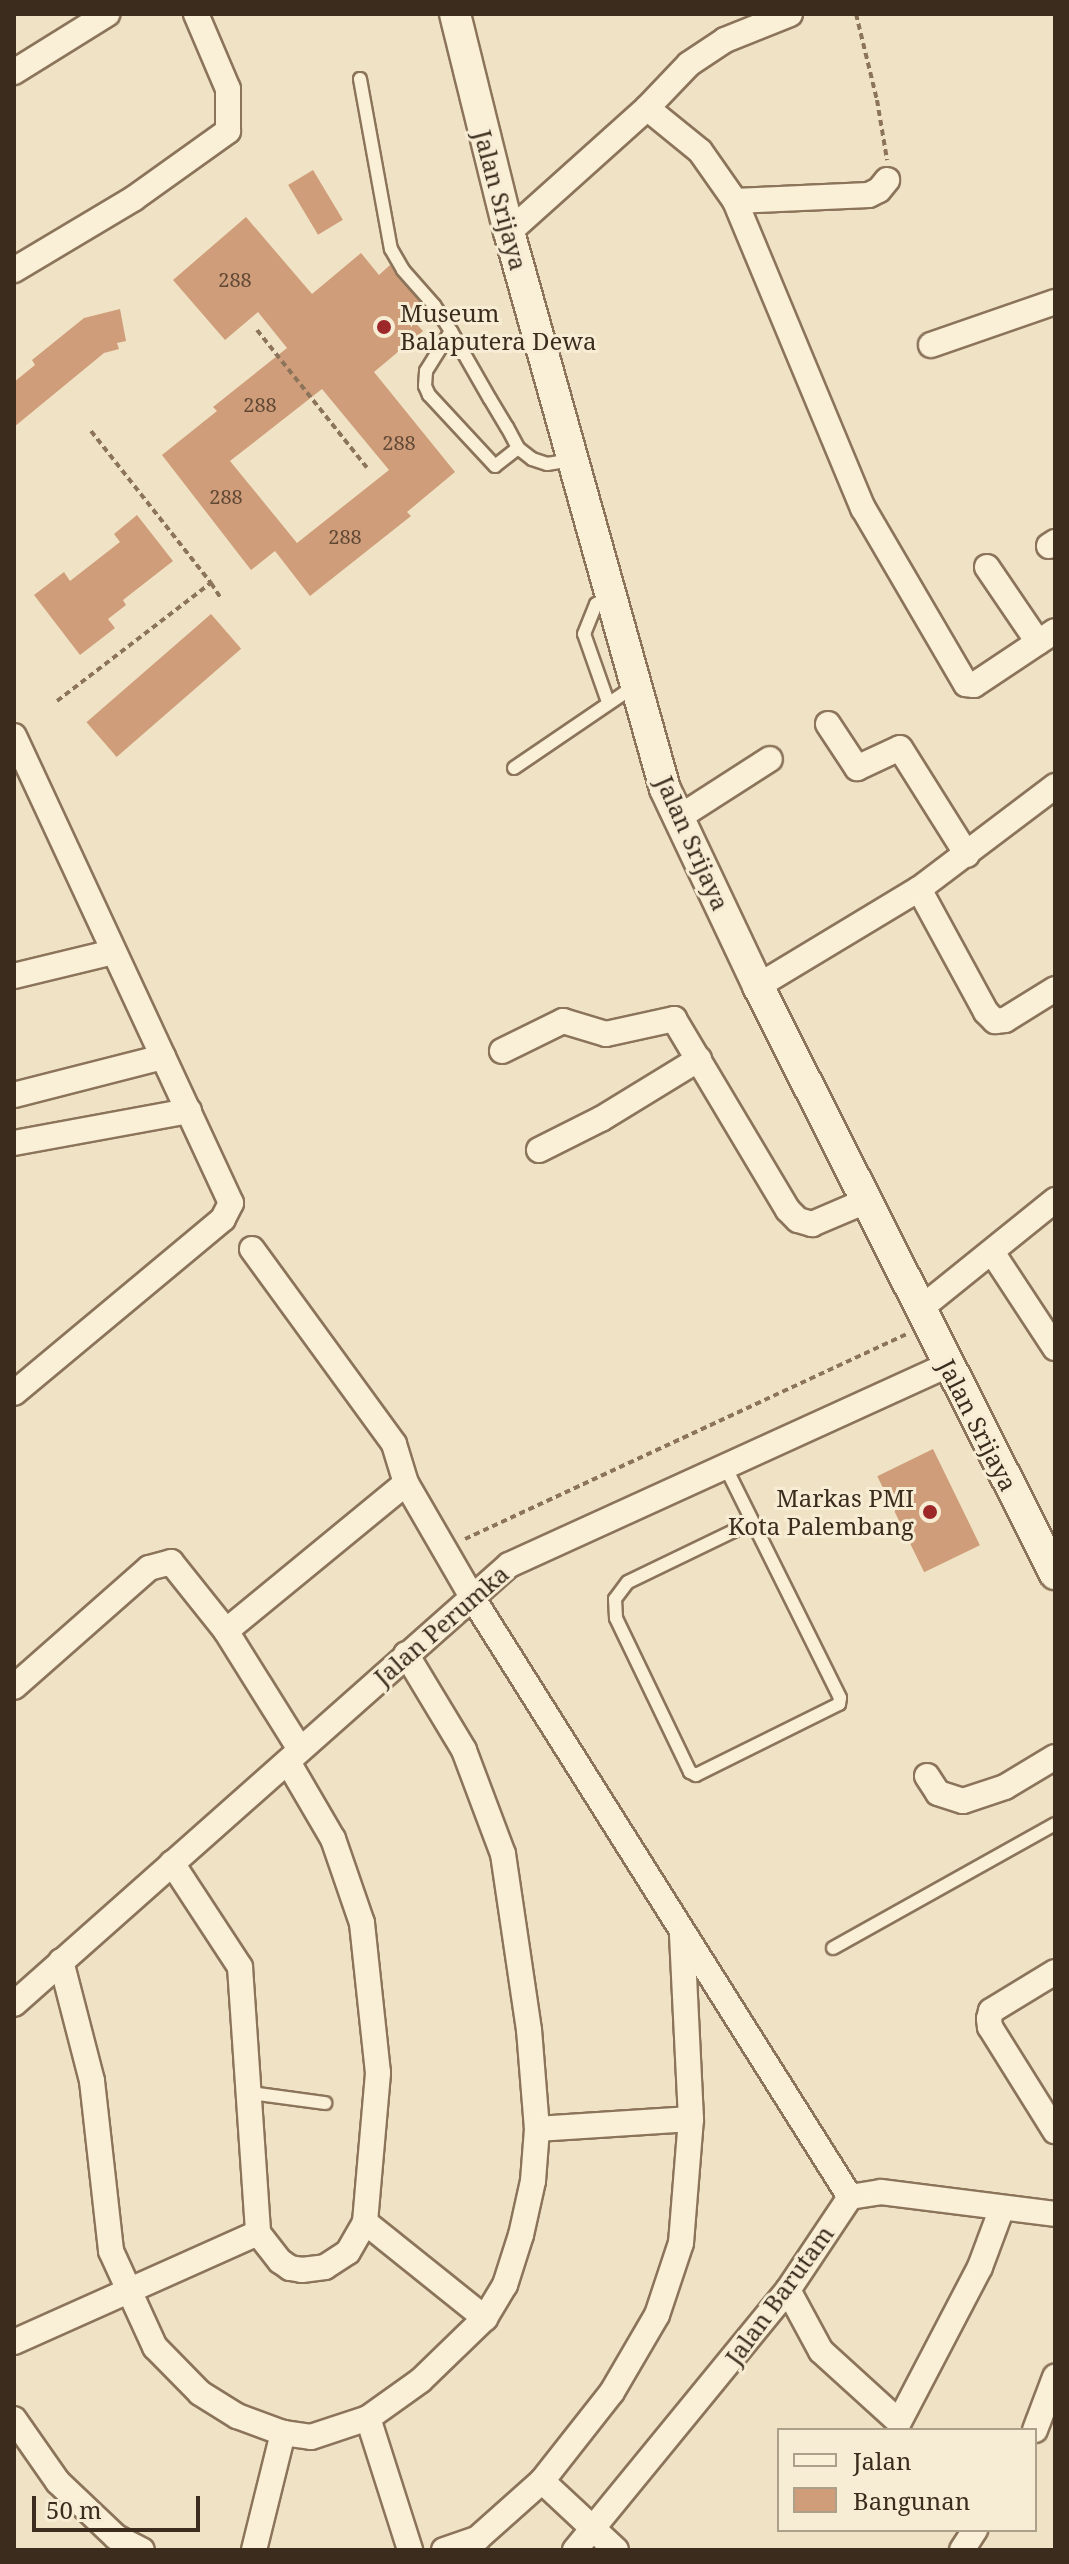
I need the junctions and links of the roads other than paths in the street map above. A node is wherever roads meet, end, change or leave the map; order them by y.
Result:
1 (107, 14) edge
2 (196, 14) edge
3 (455, 14) edge
4 (790, 14) edge
5 (14, 72) edge
6 (360, 79) dead end
7 (647, 108) junction
8 (887, 180) road end
9 (735, 201) junction
10 (509, 232) junction
11 (14, 270) edge
12 (1055, 303) edge
13 (451, 331) junction
14 (931, 345) dead end
15 (518, 448) junction
16 (572, 460) junction
17 (987, 567) dead end
18 (611, 597) junction
19 (1047, 636) edge
20 (636, 685) junction
21 (608, 702) junction
22 (828, 724) dead end
23 (14, 736) edge
24 (770, 759) dead end
25 (514, 768) dead end
26 (1055, 786) edge
27 (678, 818) junction
28 (967, 855) junction
29 (919, 889) junction
30 (113, 952) junction
31 (14, 976) edge
32 (758, 986) junction
33 (1055, 989) edge
34 (502, 1051) dead end
35 (163, 1057) junction
36 (699, 1059) junction
37 (14, 1095) edge
38 (189, 1111) junction
39 (14, 1143) edge
40 (539, 1150) dead end
41 (1055, 1200) edge
42 (866, 1201) junction
43 (252, 1249) dead end
44 (992, 1252) junction
45 (924, 1317) junction
46 (1055, 1348) edge
47 (947, 1365) junction
48 (14, 1393) edge
49 (724, 1464) junction
50 (406, 1483) junction
51 (750, 1523) junction
52 (1055, 1574) edge
53 (472, 1597) junction
54 (226, 1631) junction
55 (406, 1654) junction
56 (14, 1687) edge
57 (293, 1755) junction
58 (1055, 1757) edge
59 (927, 1776) dead end
60 (1055, 1824) edge
61 (172, 1863) junction
62 (682, 1933) junction
63 (833, 1948) dead end
64 (61, 1961) junction
65 (1055, 1972) edge
66 (14, 2004) edge
67 (251, 2093) junction
68 (325, 2103) dead end
69 (691, 2119) junction
70 (537, 2129) junction
71 (1055, 2131) edge
72 (850, 2197) junction
73 (1002, 2208) junction
74 (1055, 2214) edge
75 (365, 2222) junction
76 (258, 2233) junction
77 (788, 2290) junction
78 (128, 2291) junction
79 (485, 2318) junction
80 (14, 2342) edge
81 (1055, 2377) edge
82 (368, 2418) junction
83 (14, 2419) edge
84 (1036, 2428) edge
85 (283, 2433) junction
86 (542, 2481) junction
87 (594, 2529) junction
88 (974, 2532) edge
89 (104, 2541) edge
90 (142, 2550) edge
91 (254, 2550) edge
92 (410, 2550) edge
93 (444, 2550) edge
94 (575, 2550) edge
95 (616, 2550) edge
96 (962, 2550) edge

1 - 5 street
2 - 11 street
3 - 10 street, Jalan Srijaya
4 - 7 street
6 - 13 lane
7 - 9 street
7 - 10 street
8 - 9 street
9 - 19 street
10 - 16 street, Jalan Srijaya
12 - 14 street
13 - 15 lane
13 - 15 lane
15 - 16 lane
16 - 18 street, Jalan Srijaya
17 - 19 street
18 - 20 street, Jalan Srijaya
18 - 21 lane
20 - 21 lane
20 - 27 street, Jalan Srijaya
21 - 25 lane
22 - 28 street
23 - 30 street
24 - 27 street
26 - 28 street
27 - 32 street, Jalan Srijaya
28 - 29 street
29 - 32 street
29 - 33 street
30 - 31 street
30 - 35 street
32 - 42 street, Jalan Srijaya
34 - 36 street
35 - 37 street
35 - 38 street
36 - 40 street
36 - 42 street
38 - 39 street
38 - 48 street
41 - 44 street
42 - 45 street, Jalan Srijaya
43 - 50 street
44 - 45 street
44 - 46 street
45 - 47 street, Jalan Srijaya
47 - 49 street, Jalan Perumka
47 - 52 street, Jalan Srijaya
49 - 51 lane
49 - 53 street, Jalan Perumka
50 - 53 street
50 - 54 street
51 - 51 lane
53 - 55 street, Jalan Perumka
53 - 62 street
54 - 56 street
54 - 57 street
55 - 57 street, Jalan Perumka
55 - 70 street
57 - 61 street, Jalan Perumka
57 - 75 street
58 - 59 street
60 - 63 lane
61 - 64 street, Jalan Perumka
61 - 67 street
62 - 69 street
62 - 72 street
64 - 66 street, Jalan Perumka
64 - 78 street
65 - 71 street
67 - 68 lane
67 - 76 street
69 - 70 street
69 - 86 street
70 - 79 street
72 - 73 street
72 - 77 street, Jalan Barutam
73 - 74 street
73 - 77 street
75 - 76 street
75 - 79 street
76 - 78 street
77 - 87 street, Jalan Barutam
78 - 80 street
78 - 85 street
79 - 82 street
81 - 84 street
82 - 85 street
82 - 92 street
83 - 89 street
85 - 91 street
86 - 87 street
86 - 93 street
87 - 94 street, Jalan Barutam
87 - 95 street
88 - 96 street
89 - 90 street

